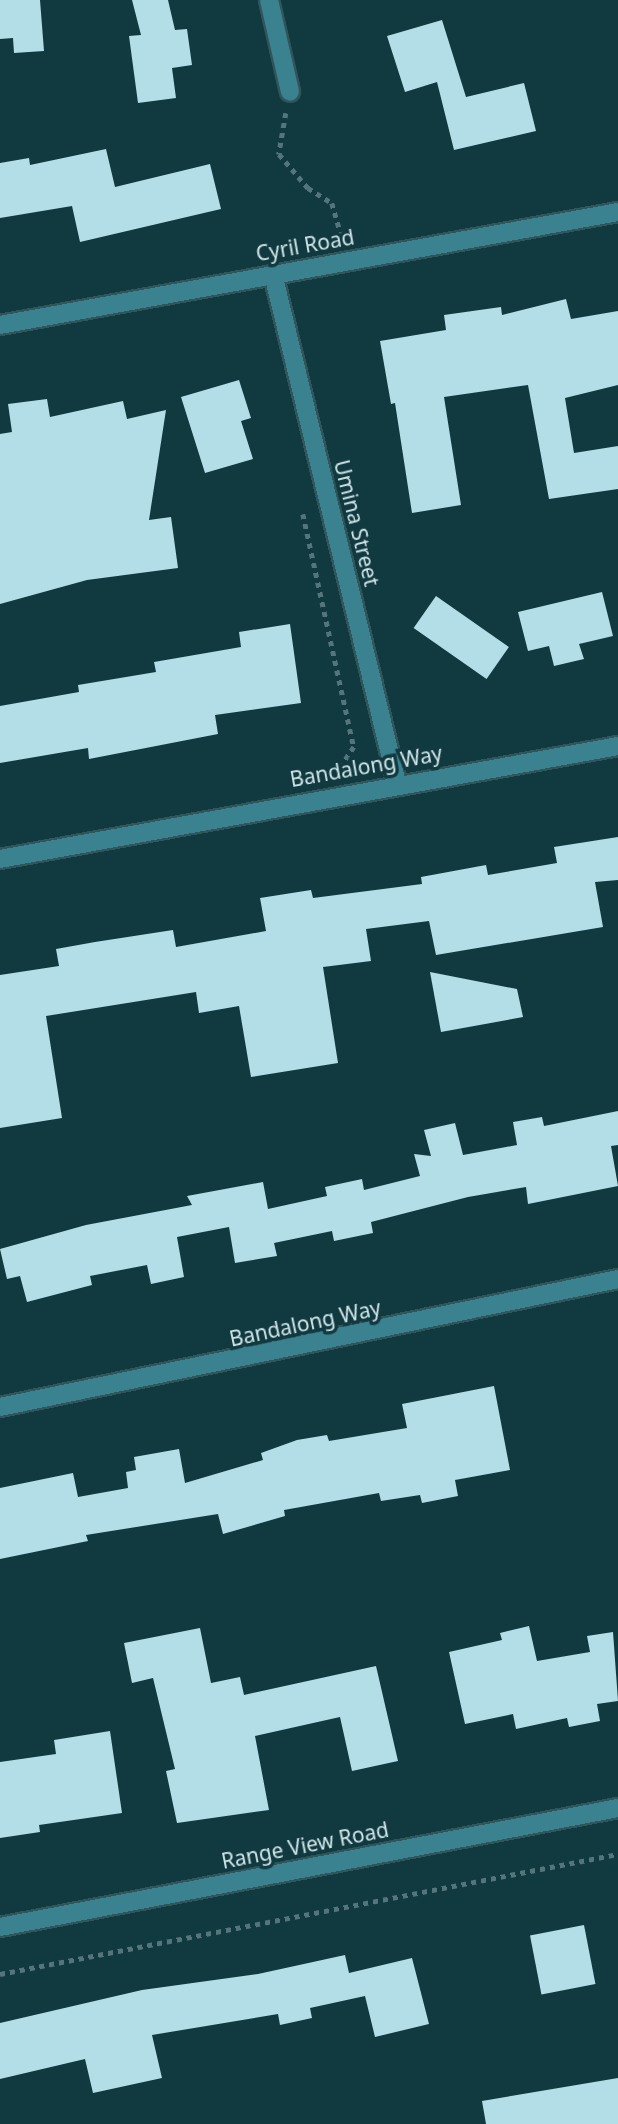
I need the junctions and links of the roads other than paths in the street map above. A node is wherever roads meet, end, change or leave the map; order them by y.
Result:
1 (269, 0) edge
2 (290, 92) road end
3 (618, 212) edge
4 (273, 274) junction
5 (0, 325) edge
6 (618, 746) edge
7 (397, 783) junction
8 (0, 859) edge
9 (618, 1279) edge
10 (0, 1408) edge
11 (618, 1808) edge
12 (0, 1927) edge

1 - 2 street
3 - 4 street, Cyril Road
4 - 5 street, Cyril Road
4 - 7 street, Umina Street
6 - 7 street, Bandalong Way
7 - 8 street, Bandalong Way
9 - 10 street, Bandalong Way
11 - 12 street, Range View Road

